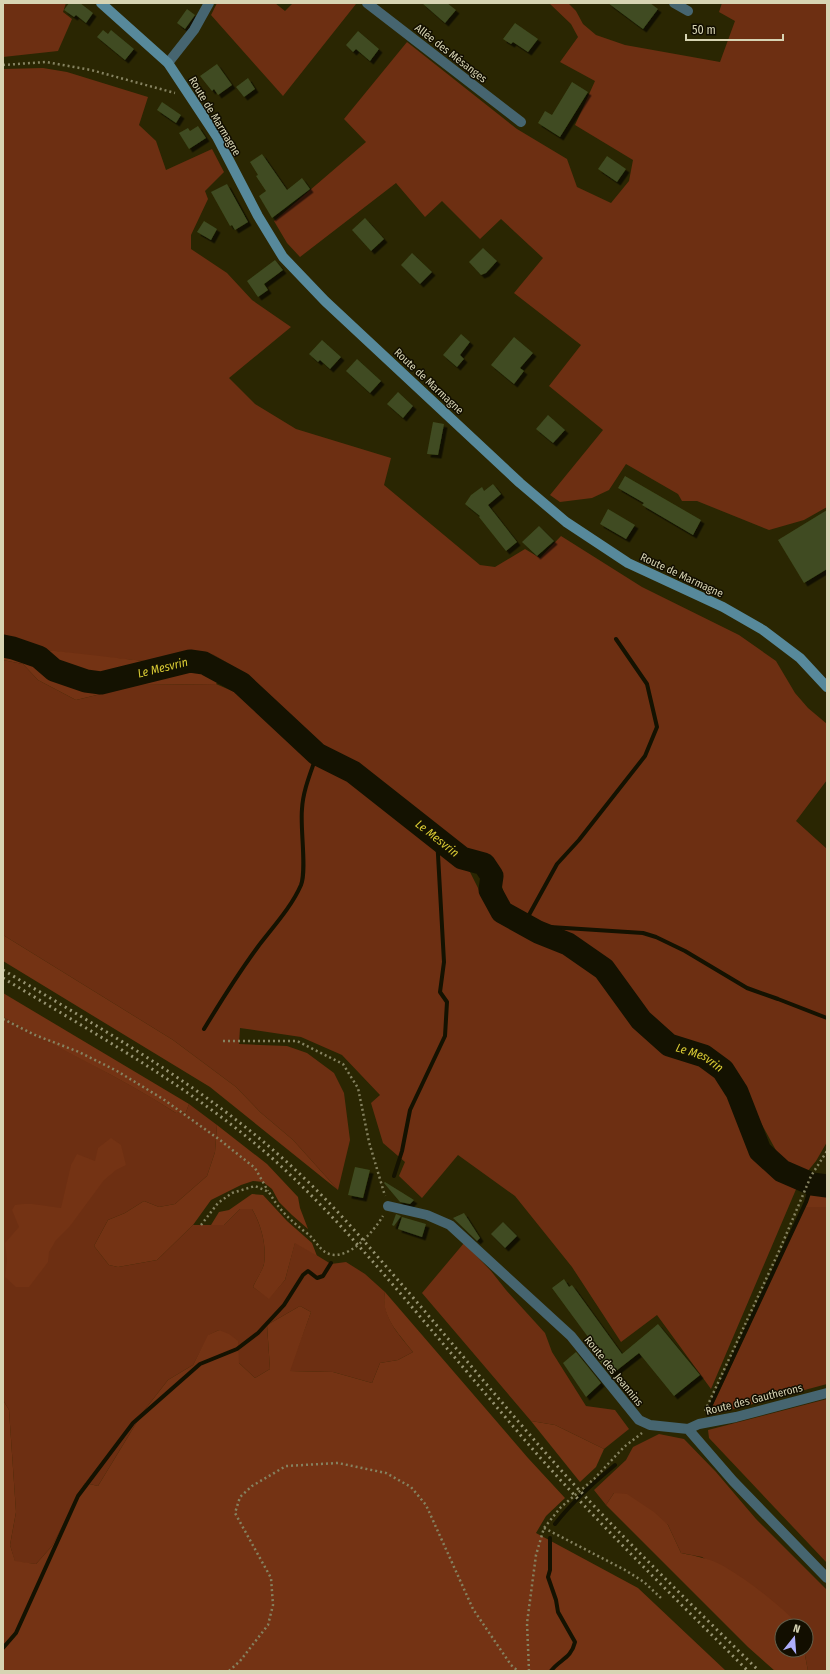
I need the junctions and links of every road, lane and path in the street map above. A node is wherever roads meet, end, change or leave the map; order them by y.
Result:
1 (101, 3) edge
2 (209, 3) edge
3 (367, 3) edge
4 (674, 3) edge
5 (688, 11) dead end
6 (168, 63) junction
7 (3, 65) edge
8 (192, 98) junction
9 (521, 122) dead end
10 (827, 687) edge
11 (3, 1019) edge
12 (223, 1041) dead end
13 (827, 1151) edge
14 (269, 1192) junction
15 (388, 1206) junction
16 (201, 1225) dead end
17 (827, 1393) edge
18 (699, 1424) junction
19 (650, 1425) junction
20 (688, 1429) junction
21 (544, 1528) junction
22 (827, 1578) edge
23 (661, 1598) dead end
24 (229, 1671) edge
25 (518, 1671) edge
26 (529, 1671) edge

1 - 6 main road, Route de Marmagne
2 - 6 street
3 - 9 street, Allée des Mésanges
4 - 5 street
6 - 8 main road, Route de Marmagne
7 - 8 path
8 - 10 main road, Route de Marmagne
11 - 14 path
12 - 15 path
13 - 18 path
14 - 15 path
14 - 16 path
15 - 19 street, Route des Jeannins
17 - 18 street, Route des Gautherons
18 - 20 street, Route des Gautherons
19 - 20 street, Route des Jeannins
19 - 21 path
20 - 22 street
21 - 23 path
21 - 26 path
24 - 25 path

